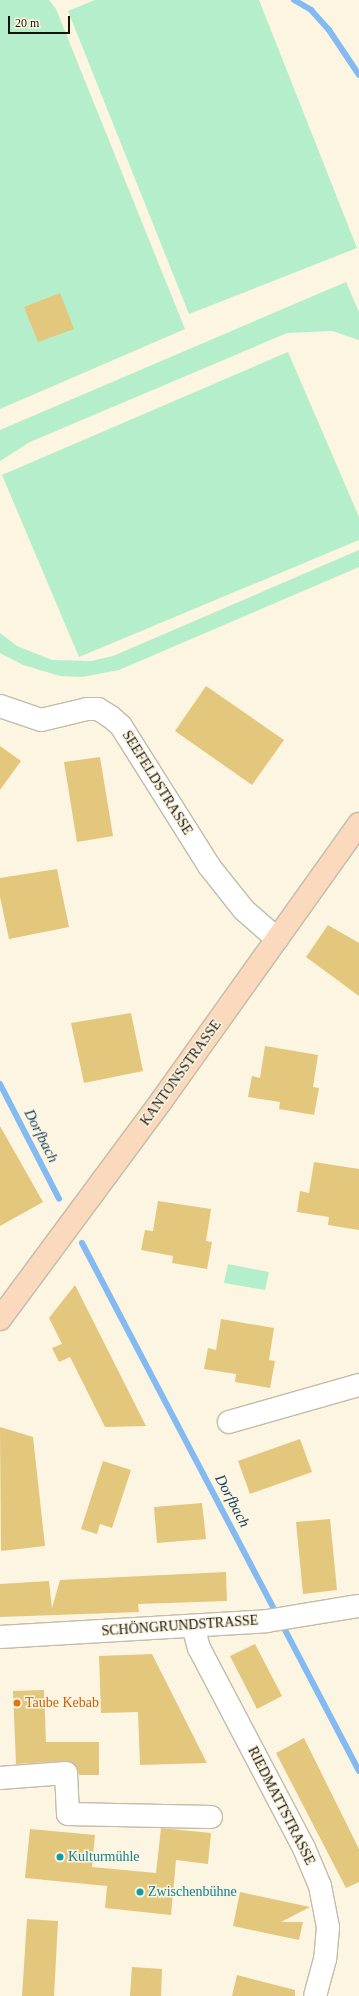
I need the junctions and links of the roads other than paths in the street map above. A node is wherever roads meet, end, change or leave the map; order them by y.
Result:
1 (0, 706) edge
2 (359, 824) edge
3 (278, 939) junction
4 (0, 1319) edge
5 (359, 1385) edge
6 (229, 1422) dead end
7 (359, 1606) edge
8 (194, 1626) junction
9 (0, 1637) edge
10 (0, 1778) edge
11 (211, 1817) dead end
12 (315, 1996) edge

1 - 3 street, SEEFELDSTRASSE
2 - 3 main road, KANTONSSTRASSE
3 - 4 main road, KANTONSSTRASSE
5 - 6 street
7 - 8 street, SCHÖNGRUNDSTRASSE
8 - 9 street, SCHÖNGRUNDSTRASSE
8 - 12 street, RIEDMATTSTRASSE
10 - 11 street

